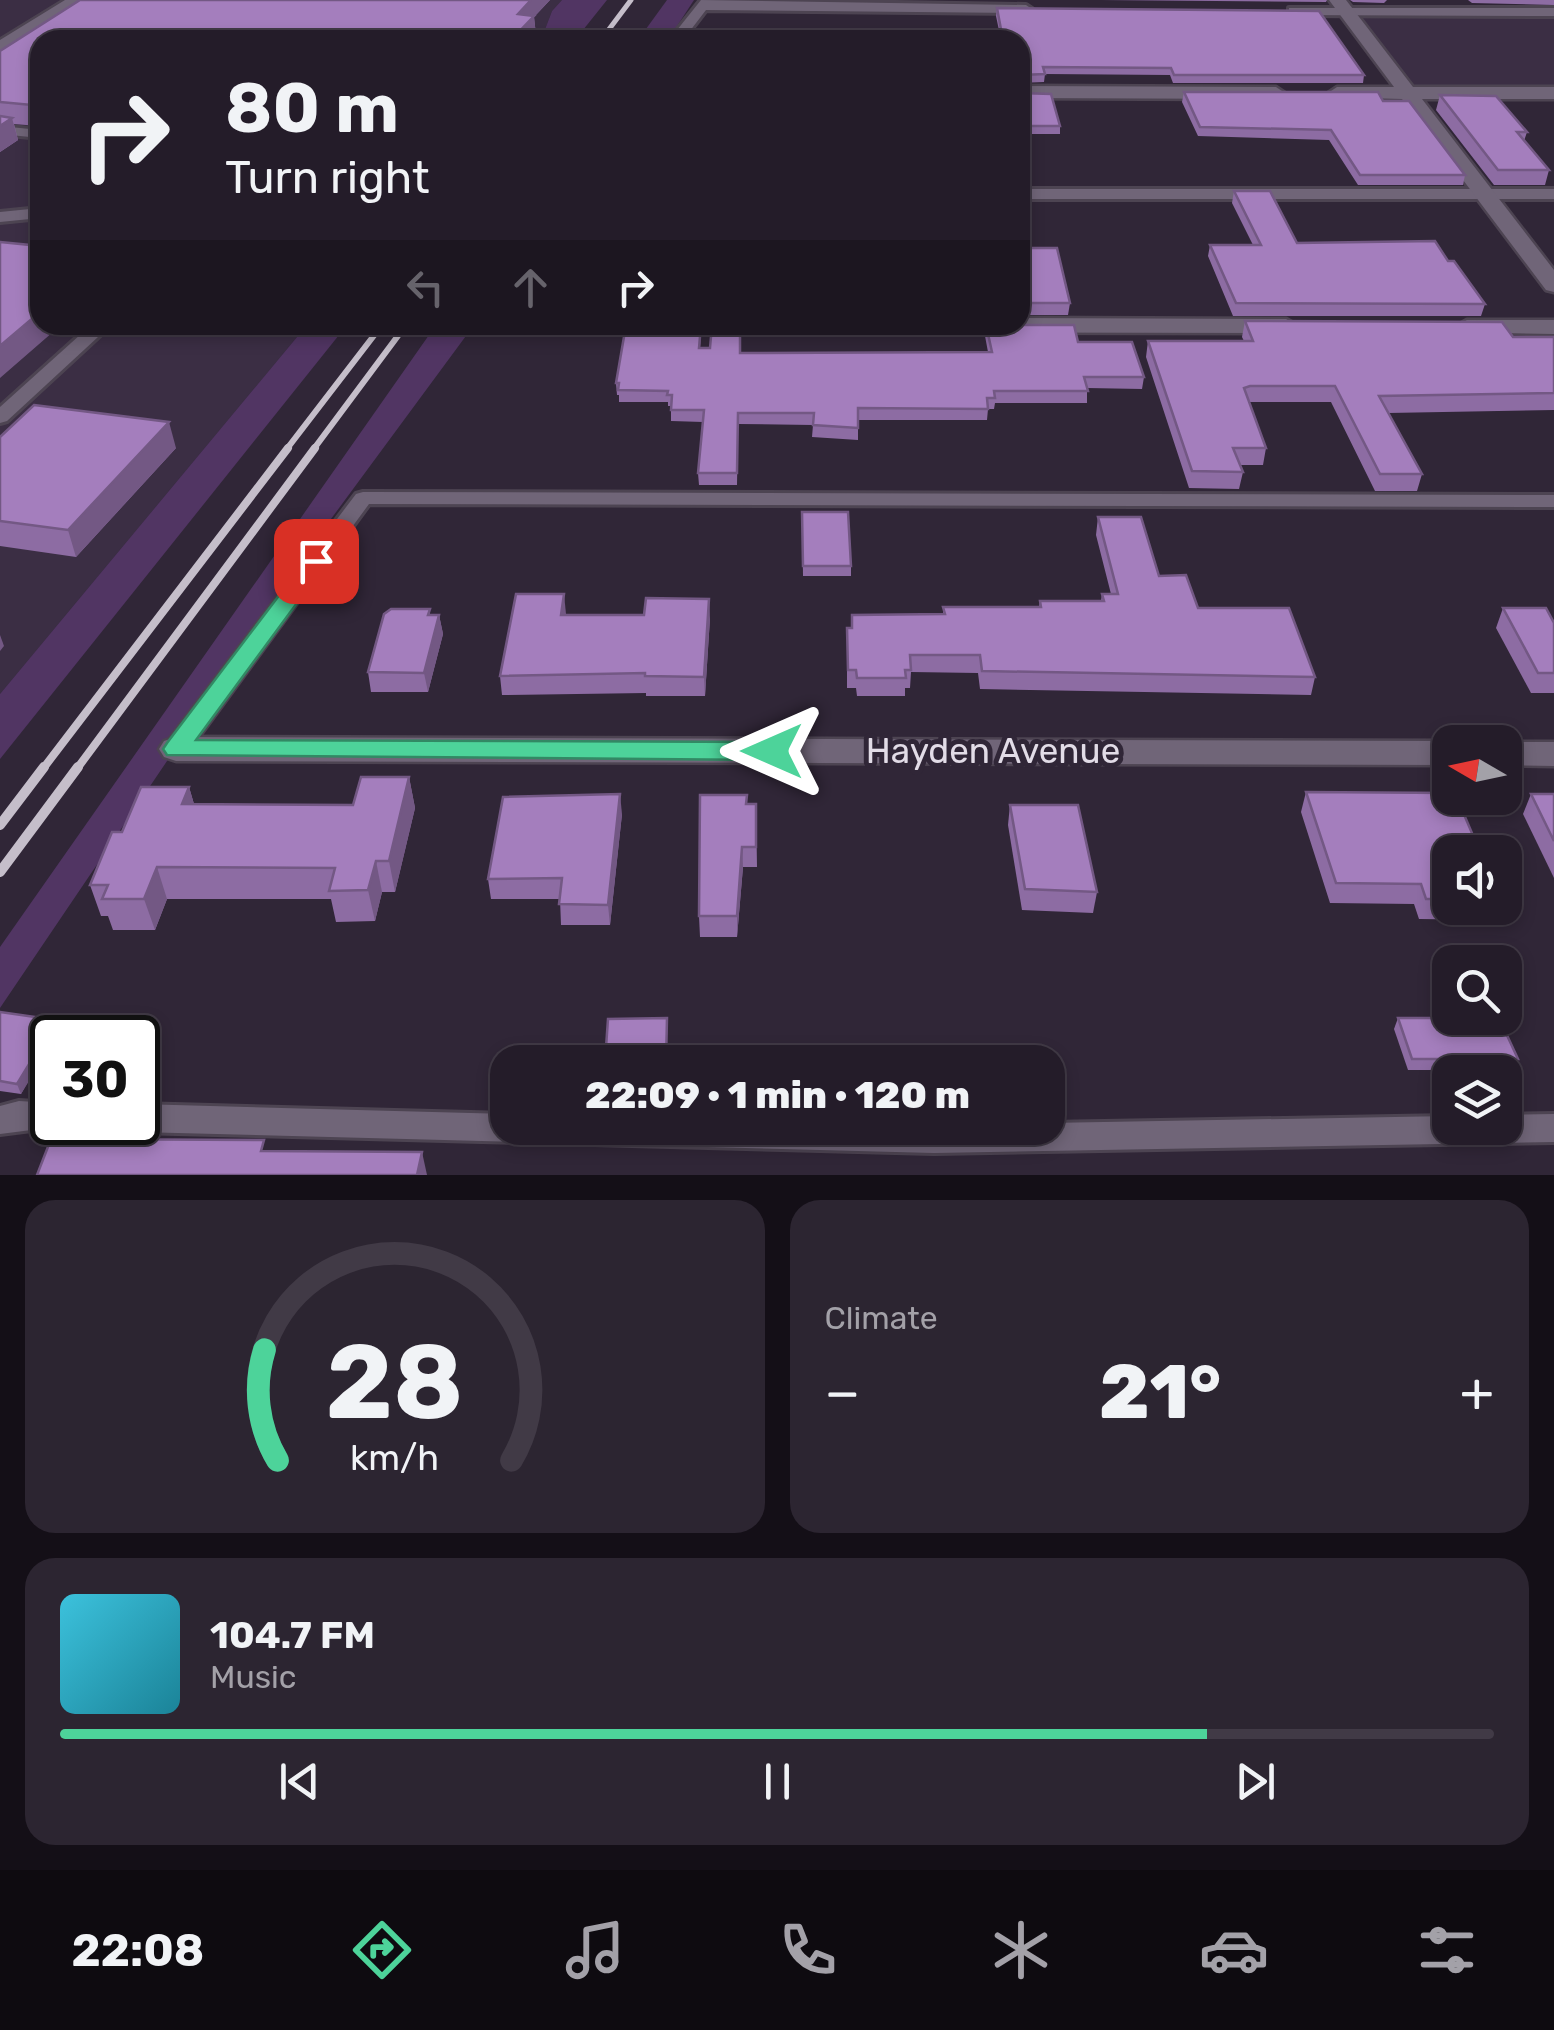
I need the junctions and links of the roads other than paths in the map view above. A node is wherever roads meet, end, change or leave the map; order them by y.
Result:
1 (77, 0) edge
2 (706, 3) edge
3 (1341, 6) edge
4 (1033, 9) edge
5 (1287, 11) edge
6 (1554, 12) edge
7 (684, 30) edge
8 (0, 48) edge
9 (1030, 92) edge
10 (1554, 92) edge
11 (1409, 93) junction
12 (0, 130) edge
13 (30, 133) edge
14 (1030, 194) edge
15 (1486, 194) junction
16 (1554, 194) edge
17 (30, 214) edge
18 (0, 217) edge
19 (1554, 285) edge
20 (1030, 326) edge
21 (1317, 326) edge
22 (1436, 327) edge
23 (1554, 327) edge
24 (91, 335) edge
25 (0, 417) edge
26 (1554, 501) edge
27 (176, 749) joint
28 (1432, 753) edge
29 (1522, 754) edge
30 (1554, 754) edge
31 (30, 1115) edge
32 (160, 1119) edge
33 (0, 1120) edge
34 (1554, 1128) edge

1 - 8 street
2 - 4 lane
2 - 7 lane
3 - 5 lane
3 - 6 lane
3 - 11 street
9 - 11 street
10 - 11 street
11 - 15 street
12 - 13 lane
14 - 15 lane
15 - 16 lane
15 - 19 street
17 - 18 lane
20 - 21 street
22 - 23 street
24 - 25 lane
26 - 27 lane
27 - 28 street, Hayden Avenue
29 - 30 street
31 - 33 lane
32 - 34 lane

